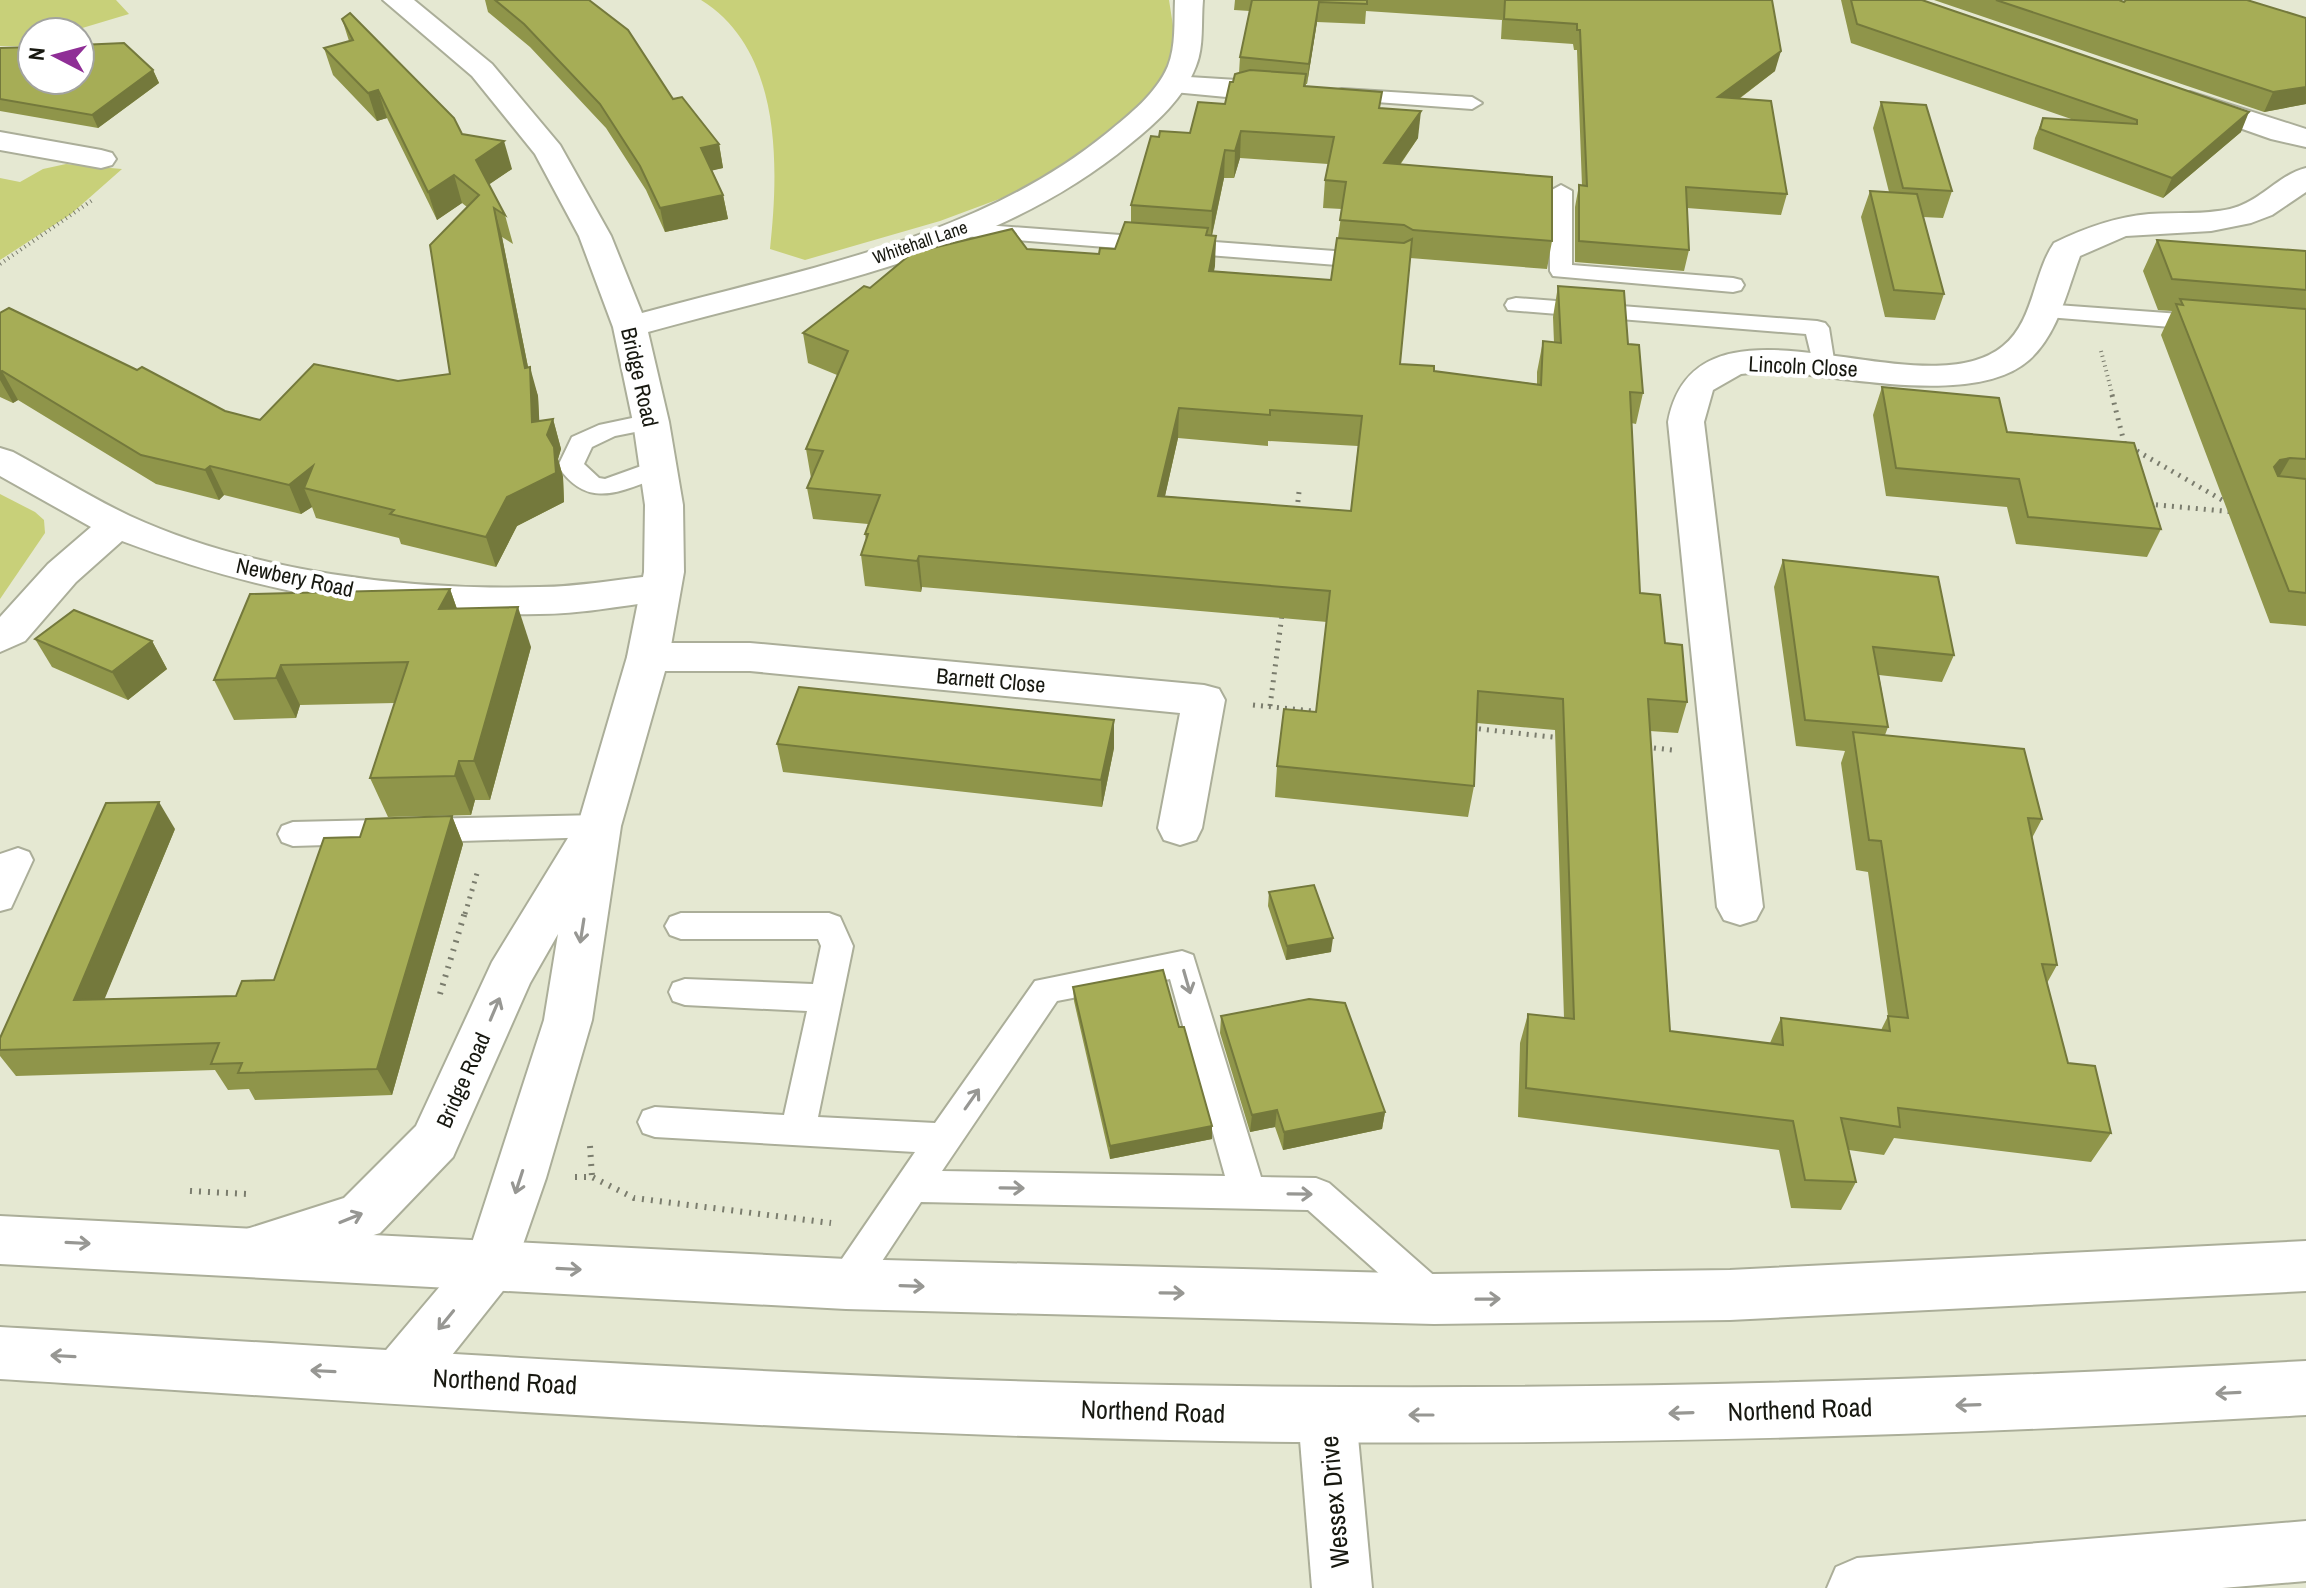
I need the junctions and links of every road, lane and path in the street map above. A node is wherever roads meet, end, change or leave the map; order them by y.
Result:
1 (397, 0) edge
2 (1189, 0) edge
3 (1173, 85) junction
4 (1245, 89) edge
5 (2164, 92) edge
6 (1316, 94) edge
7 (1472, 103) dead end
8 (2306, 138) edge
9 (0, 141) edge
10 (101, 159) joint
11 (2306, 177) edge
12 (1561, 191) dead end
13 (959, 230) junction
14 (1401, 263) edge
15 (0, 264) edge
16 (1733, 285) dead end
17 (1516, 305) dead end
18 (2043, 311) junction
19 (2091, 314) junction
20 (2229, 325) edge
21 (630, 327) junction
22 (1823, 366) junction
23 (651, 422) junction
24 (2124, 444) junction
25 (2128, 459) edge
26 (0, 460) edge
27 (658, 468) junction
28 (1299, 492) dead end
29 (2142, 503) edge
30 (1295, 522) edge
31 (117, 525) junction
32 (660, 588) junction
33 (1283, 614) edge
34 (0, 638) edge
35 (648, 657) junction
36 (1204, 700) junction
37 (1270, 706) junction
38 (1332, 713) edge
39 (1457, 726) edge
40 (1565, 738) edge
41 (1643, 746) edge
42 (1721, 755) junction
43 (599, 826) junction
44 (1180, 828) dead end
45 (491, 829) junction
46 (293, 834) dead end
47 (0, 866) edge
48 (0, 899) edge
49 (1740, 907) dead end
50 (681, 926) dead end
51 (685, 992) dead end
52 (439, 996) dead end
53 (826, 998) junction
54 (655, 1122) dead end
55 (798, 1130) junction
56 (945, 1139) junction
57 (912, 1186) junction
58 (1248, 1193) junction
59 (0, 1240) edge
60 (250, 1251) junction
61 (491, 1265) junction
62 (2306, 1266) edge
63 (846, 1284) junction
64 (1434, 1299) junction
65 (0, 1353) edge
66 (401, 1375) junction
67 (2306, 1388) edge
68 (1327, 1415) junction
69 (2306, 1551) edge
70 (1342, 1588) edge
71 (1857, 1588) edge

1 - 21 street, Bridge Road
2 - 3 street, Whitehall Lane
3 - 4 street
3 - 13 street, Whitehall Lane
5 - 8 street
6 - 7 lane
9 - 10 street
10 - 15 path
11 - 18 street, Lincoln Close
12 - 16 lane
13 - 14 lane
13 - 21 street, Whitehall Lane
17 - 22 lane
18 - 19 lane
18 - 22 street, Lincoln Close
19 - 20 lane
19 - 24 path
21 - 23 street, Bridge Road
22 - 42 street, Lincoln Close
23 - 27 street, Bridge Road
23 - 27 lane
24 - 25 path
24 - 29 path
26 - 31 street, Newbery Road
27 - 32 street, Bridge Road
28 - 30 path
31 - 32 street, Newbery Road
31 - 34 street
32 - 35 street, Bridge Road
33 - 37 path
35 - 36 street, Barnett Close
35 - 43 street, Bridge Road
36 - 37 path
36 - 44 street
37 - 38 path
39 - 40 path
41 - 42 path
42 - 49 street, Lincoln Close
43 - 45 lane
60 -> 43 street, Bridge Road
43 -> 61 street, Bridge Road
45 - 46 lane
45 - 52 path
47 - 48 lane
50 - 53 lane
51 - 53 lane
53 - 55 lane
54 - 55 lane
55 - 56 lane
56 - 57 lane
56 -> 58 lane
57 -> 58 lane
57 - 63 lane
58 -> 64 lane
59 -> 60 street
60 - 61 street
61 -> 63 street
61 -> 66 street
64 -> 62 street
63 -> 64 street
66 -> 65 street, Northend Road
66 - 68 street, Northend Road
67 -> 68 street, Northend Road
68 - 70 street, Wessex Drive
69 - 71 street

